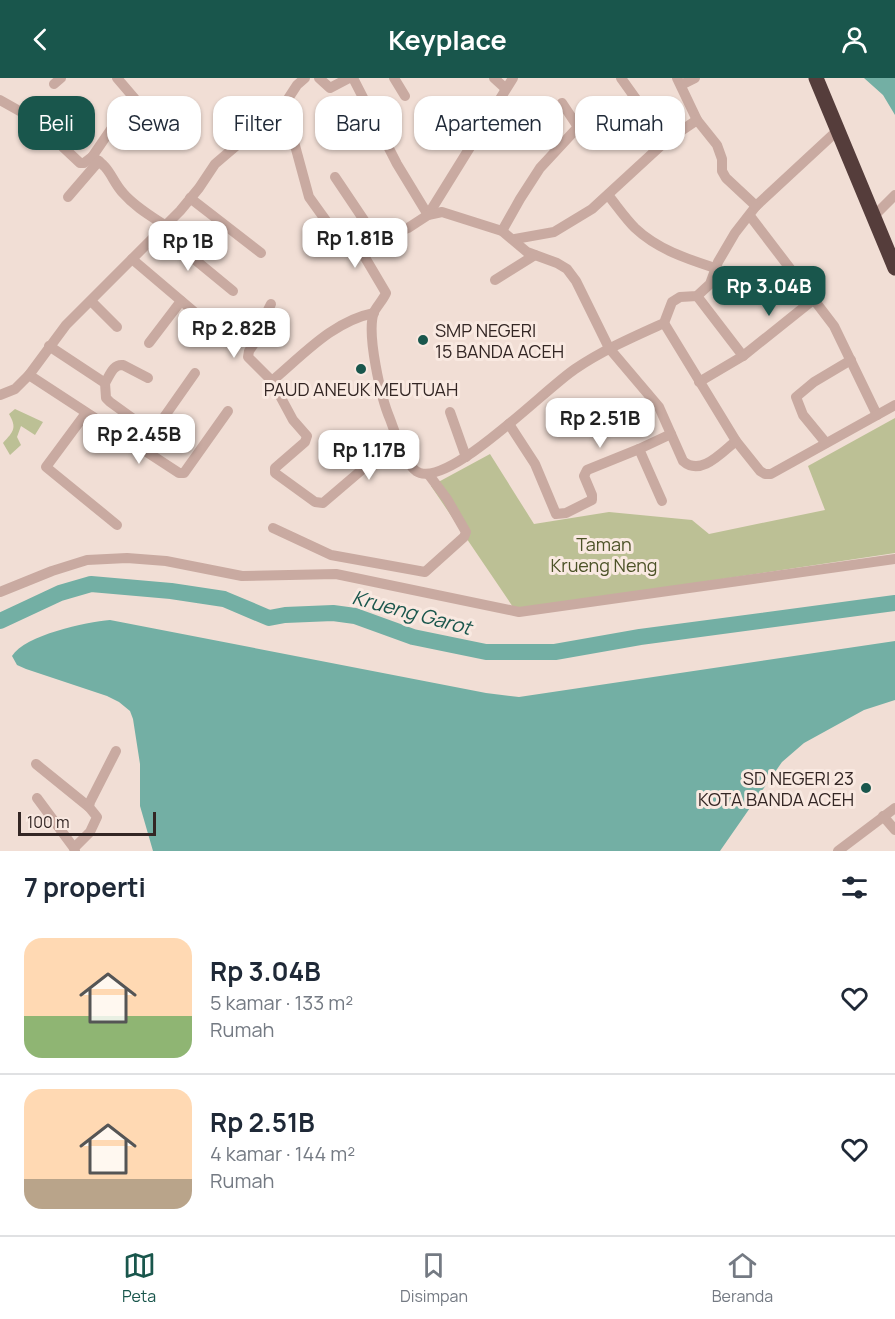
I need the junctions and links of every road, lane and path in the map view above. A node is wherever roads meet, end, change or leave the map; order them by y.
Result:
1 (117, 78) edge
2 (319, 78) edge
3 (351, 78) edge
4 (394, 78) edge
5 (494, 78) edge
6 (513, 78) edge
7 (621, 78) edge
8 (695, 78) edge
9 (816, 78) edge
10 (298, 80) edge
11 (679, 82) edge
12 (505, 88) junction
13 (289, 96) edge
14 (405, 96) dead end
15 (634, 96) edge
16 (0, 100) edge
17 (563, 105) edge
18 (697, 120) junction
19 (685, 128) edge
20 (838, 130) junction
21 (563, 143) edge
22 (230, 150) edge
23 (296, 150) edge
24 (557, 150) edge
25 (656, 150) edge
26 (96, 159) junction
27 (335, 177) dead end
28 (608, 195) junction
29 (895, 195) edge
30 (68, 197) dead end
31 (190, 198) junction
32 (756, 206) junction
33 (428, 215) junction
34 (750, 216) junction
35 (874, 216) junction
36 (163, 228) junction
37 (502, 231) junction
38 (515, 240) junction
39 (378, 241) junction
40 (360, 249) junction
41 (261, 253) dead end
42 (535, 255) junction
43 (132, 259) junction
44 (715, 268) junction
45 (895, 268) edge
46 (495, 280) dead end
47 (233, 291) dead end
48 (697, 296) junction
49 (813, 300) junction
50 (91, 301) junction
51 (181, 301) junction
52 (271, 304) dead end
53 (236, 313) dead end
54 (374, 313) junction
55 (206, 321) dead end
56 (664, 323) junction
57 (117, 327) dead end
58 (262, 332) junction
59 (149, 343) dead end
60 (49, 346) junction
61 (609, 348) junction
62 (742, 356) junction
63 (851, 360) junction
64 (195, 373) dead end
65 (29, 375) junction
66 (148, 378) dead end
67 (272, 381) junction
68 (105, 382) junction
69 (699, 382) junction
70 (0, 395) edge
71 (895, 405) edge
72 (228, 411) dead end
73 (450, 412) dead end
74 (86, 413) junction
75 (877, 415) junction
76 (509, 424) junction
77 (152, 430) junction
78 (671, 434) junction
79 (398, 439) junction
80 (736, 441) junction
81 (826, 443) junction
82 (140, 448) junction
83 (639, 450) junction
84 (466, 457) junction
85 (429, 475) junction
86 (663, 501) dead end
87 (117, 525) dead end
88 (273, 528) dead end
89 (895, 559) edge
90 (0, 592) edge
91 (116, 751) dead end
92 (36, 764) dead end
93 (37, 798) dead end
94 (89, 807) junction
95 (895, 807) edge
96 (883, 816) junction
97 (895, 830) edge
98 (74, 849) edge
99 (838, 851) edge

1 - 26 street
2 - 3 street
3 - 33 street
4 - 14 street
5 - 12 street
6 - 12 street
7 - 15 street
8 - 11 street
9 - 20 highway
10 - 13 street
11 - 18 street
12 - 33 street
16 - 26 street
17 - 21 street
18 - 19 street
18 - 32 street
20 - 32 street
20 - 35 highway
22 - 31 street
23 - 40 street
24 - 37 street
25 - 28 street
26 - 30 street
26 - 36 street
27 - 39 street
28 - 38 street
28 - 44 street
29 - 35 street
31 - 36 street
31 - 41 street
32 - 34 street
33 - 37 street
33 - 39 street
34 - 44 street
34 - 49 street
35 - 45 highway
36 - 43 street
36 - 47 street
37 - 38 street
38 - 42 street
39 - 40 street
40 - 54 street
42 - 46 street
42 - 61 street
43 - 50 street
43 - 51 street
44 - 48 street
48 - 56 street
48 - 62 street
49 - 62 street
49 - 63 street
50 - 57 street
50 - 60 street
51 - 55 street
51 - 59 street
52 - 58 street
53 - 58 street
54 - 67 street
54 - 79 street
56 - 61 street
56 - 69 street
58 - 67 street
60 - 65 street
60 - 68 street
61 - 76 street
61 - 78 street
62 - 69 street
63 - 75 street
63 - 81 street
64 - 77 street
65 - 70 street
65 - 74 street
66 - 68 street
67 - 79 street
68 - 77 street
69 - 80 street
71 - 75 street
72 - 82 street
73 - 84 street
74 - 82 street
74 - 87 street
75 - 81 street
76 - 83 street
76 - 84 street
77 - 82 street
78 - 80 street
78 - 83 street
79 - 85 street
80 - 81 street
83 - 86 street
84 - 85 street
85 - 88 street
89 - 90 street
91 - 94 street
92 - 94 street
93 - 98 street
94 - 98 street
95 - 96 street
96 - 97 street
96 - 99 street

